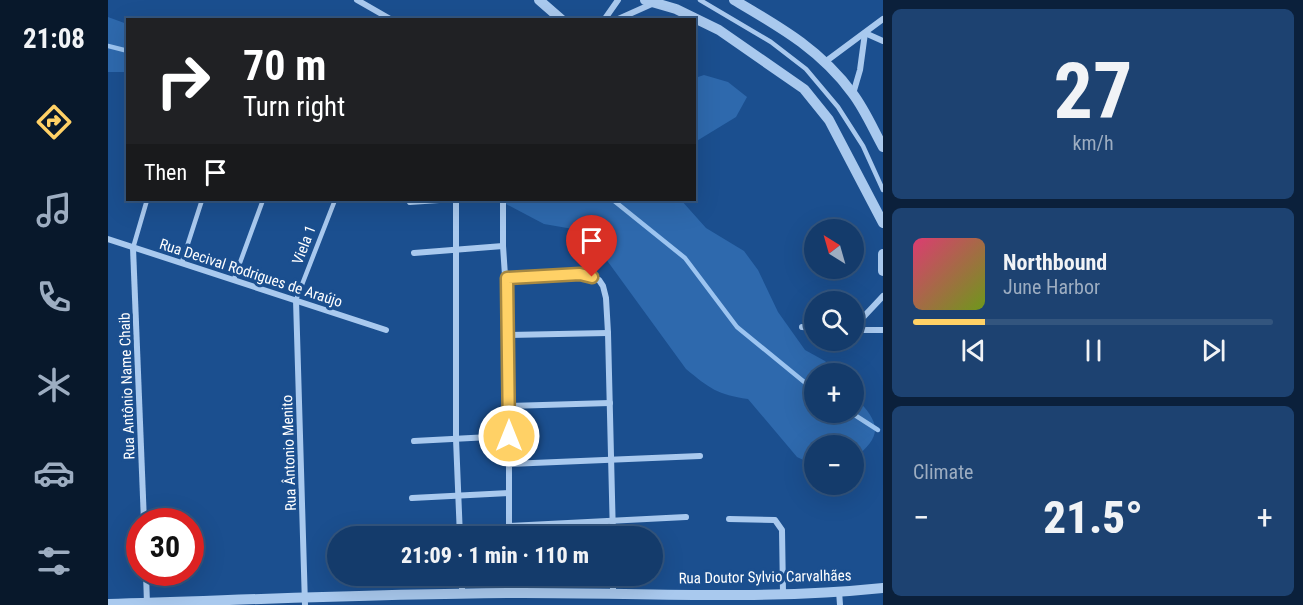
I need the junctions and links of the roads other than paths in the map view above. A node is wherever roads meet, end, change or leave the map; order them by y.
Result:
1 (357, 0) edge
2 (538, 0) edge
3 (618, 0) edge
4 (700, 0) edge
5 (734, 0) edge
6 (650, 1) edge
7 (388, 18) edge
8 (560, 18) edge
9 (605, 18) edge
10 (620, 18) edge
11 (694, 18) edge
12 (696, 19) edge
13 (883, 19) edge
14 (865, 33) junction
15 (883, 42) edge
16 (825, 62) junction
17 (853, 94) junction
18 (883, 147) edge
19 (883, 190) edge
20 (147, 201) edge
21 (202, 201) edge
22 (263, 201) edge
23 (335, 201) edge
24 (424, 201) edge
25 (456, 201) edge
26 (503, 201) edge
27 (410, 202) dead end
28 (883, 223) edge
29 (108, 239) edge
30 (503, 246) junction
31 (133, 248) junction
32 (456, 250) junction
33 (414, 253) dead end
34 (883, 254) edge
35 (182, 262) junction
36 (883, 271) edge
37 (507, 278) junction
38 (234, 279) junction
39 (883, 296) edge
40 (296, 300) junction
41 (864, 317) edge
42 (864, 329) edge
43 (386, 330) dead end
44 (883, 330) edge
45 (608, 333) junction
46 (509, 335) junction
47 (610, 403) junction
48 (509, 406) junction
49 (509, 436) junction
50 (456, 439) junction
51 (414, 441) dead end
52 (699, 456) dead end
53 (611, 459) junction
54 (509, 464) junction
55 (509, 493) junction
56 (458, 496) junction
57 (412, 498) dead end
58 (143, 508) edge
59 (686, 517) dead end
60 (729, 519) dead end
61 (612, 520) junction
62 (459, 526) edge
63 (509, 526) joint
64 (612, 526) edge
65 (146, 586) edge
66 (462, 586) edge
67 (508, 586) edge
68 (613, 586) edge
69 (883, 588) edge
70 (839, 591) junction
71 (508, 593) junction
72 (783, 593) junction
73 (462, 594) junction
74 (613, 594) junction
75 (718, 600) edge
76 (305, 601) edge
77 (108, 604) edge
78 (147, 604) edge
79 (840, 605) edge

1 - 7 street
2 - 8 street
3 - 9 street
4 - 19 lane
5 - 16 street
6 - 10 street
6 - 11 street
12 - 28 street
13 - 14 street
14 - 15 street
14 - 16 street
14 - 17 street
16 - 17 street
17 - 18 street
20 - 31 lane
21 - 35 lane
22 - 38 lane
23 - 40 lane, Viela 1
24 - 27 street
25 - 32 street
26 - 30 street
29 - 31 street, Rua Decival Rodrigues de Araújo
30 - 32 street
30 - 37 street
31 - 35 street, Rua Decival Rodrigues de Araújo
31 - 58 street, Rua Antônio Name Chaib
32 - 33 street
32 - 50 street
34 - 36 street
35 - 38 street, Rua Decival Rodrigues de Araújo
37 - 45 street
37 - 46 street
38 - 40 street, Rua Decival Rodrigues de Araújo
39 - 41 street
40 - 43 street, Rua Decival Rodrigues de Araújo
40 - 76 street, Rua Ântonio Menito
42 - 44 street
45 - 46 street
45 - 47 street
46 - 48 street
47 - 48 street
47 - 53 street
48 - 49 street
49 - 50 street
49 - 54 street
50 - 51 street
50 - 56 street
52 - 53 street
53 - 54 street
53 - 61 street
54 - 55 street
55 - 56 street
55 - 63 street
56 - 57 street
56 - 62 street
59 - 61 street
60 - 72 street
61 - 63 street
61 - 64 street
65 - 78 street
66 - 73 street
67 - 71 street
68 - 74 street
69 - 70 street, Rua Doutor Sylvio Carvalhães
70 - 72 street, Rua Doutor Sylvio Carvalhães
70 - 79 street
71 - 73 street, Rua Doutor Sylvio Carvalhães
71 - 74 street, Rua Doutor Sylvio Carvalhães
72 - 75 street, Rua Doutor Sylvio Carvalhães
73 - 76 street, Rua Doutor Sylvio Carvalhães
74 - 75 street, Rua Doutor Sylvio Carvalhães
76 - 78 street, Rua Doutor Sylvio Carvalhães
77 - 78 street, Rua Doutor Sylvio Carvalhães

